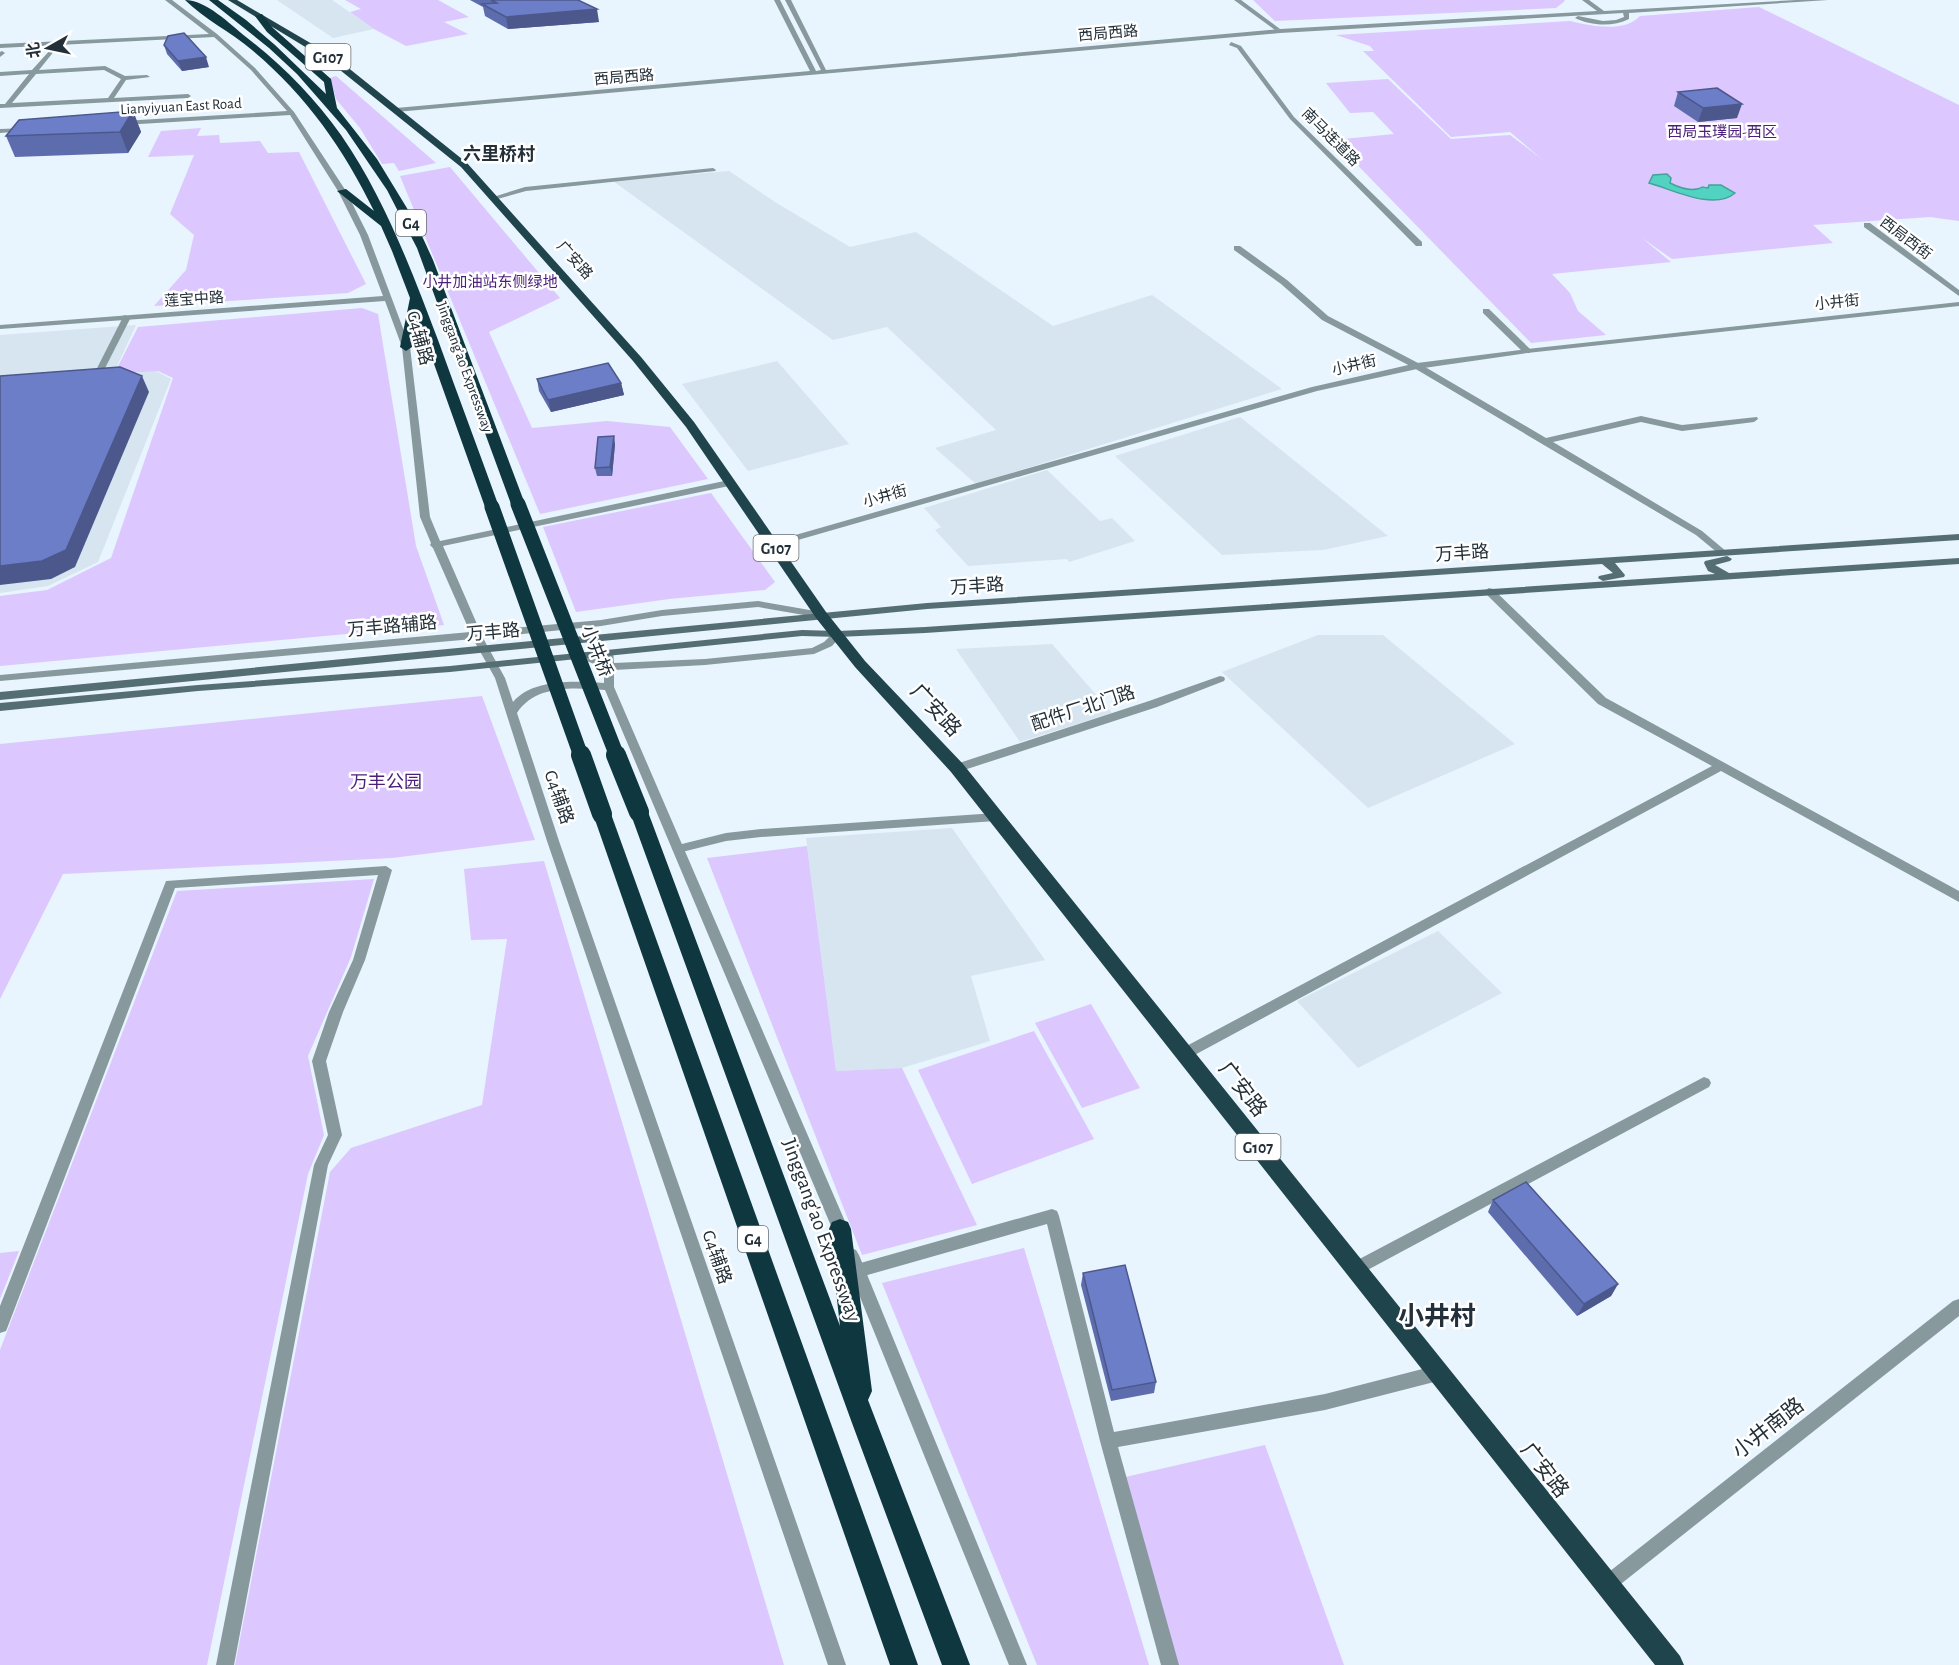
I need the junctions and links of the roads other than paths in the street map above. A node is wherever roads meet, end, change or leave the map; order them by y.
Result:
1 (168, 0) edge
2 (189, 0) edge
3 (213, 0) edge
4 (232, 0) edge
5 (777, 0) edge
6 (788, 0) edge
7 (1237, 0) edge
8 (1585, 0) edge
9 (1767, 0) edge
10 (1825, 0) edge
11 (1601, 11) junction
12 (1626, 11) junction
13 (1572, 15) junction
14 (258, 16) junction
15 (1277, 29) junction
16 (215, 35) junction
17 (1231, 44) dead end
18 (52, 50) dead end
19 (0, 51) edge
20 (825, 71) junction
21 (34, 72) junction
22 (814, 72) junction
23 (0, 74) edge
24 (124, 78) junction
25 (142, 84) dead end
26 (137, 92) dead end
27 (188, 96) dead end
28 (133, 99) junction
29 (110, 100) junction
30 (4, 106) edge
31 (333, 106) junction
32 (393, 108) junction
33 (292, 113) junction
34 (110, 124) edge
35 (33, 129) edge
36 (0, 130) edge
37 (713, 170) dead end
38 (342, 191) junction
39 (494, 198) junction
40 (1867, 225) dead end
41 (390, 228) junction
42 (1419, 244) dead end
43 (1237, 248) dead end
44 (1959, 294) edge
45 (416, 296) junction
46 (389, 298) junction
47 (1959, 304) edge
48 (1486, 311) dead end
49 (127, 317) junction
50 (0, 327) edge
51 (406, 346) junction
52 (1527, 351) junction
53 (1417, 366) junction
54 (94, 382) edge
55 (1754, 419) dead end
56 (1545, 441) junction
57 (729, 483) junction
58 (1959, 537) edge
59 (774, 544) junction
60 (1843, 544) junction
61 (435, 545) junction
62 (1722, 552) junction
63 (1604, 561) junction
64 (1959, 561) edge
65 (1728, 577) junction
66 (1489, 591) junction
67 (927, 606) junction
68 (821, 615) junction
69 (925, 630) junction
70 (838, 634) junction
71 (476, 635) junction
72 (483, 650) junction
73 (609, 652) junction
74 (583, 655) junction
75 (492, 665) junction
76 (609, 667) junction
77 (0, 678) edge
78 (1220, 679) dead end
79 (609, 687) junction
80 (0, 696) edge
81 (0, 707) edge
82 (511, 713) junction
83 (1721, 766) junction
84 (957, 768) junction
85 (639, 812) joint
86 (996, 817) junction
87 (678, 849) junction
88 (1959, 897) edge
89 (1184, 1054) junction
90 (1704, 1083) dead end
91 (840, 1229) junction
92 (1355, 1269) junction
93 (857, 1271) junction
94 (1959, 1306) edge
95 (0, 1326) edge
96 (1438, 1373) junction
97 (864, 1423) junction
98 (1108, 1441) junction
99 (1606, 1585) junction
100 (225, 1665) edge
101 (837, 1665) edge
102 (904, 1665) edge
103 (956, 1665) edge
104 (1018, 1665) edge
105 (1170, 1665) edge
106 (1671, 1665) edge

1 - 16 street, G4辅路
2 - 41 highway, Jinggang'ao Expressway / G4
3 - 31 highway, G4
4 - 14 highway, 广安路 / G107
5 - 22 street
6 - 20 street
7 - 15 street
8 - 11 street
9 - 11 street, 西局西路
10 - 12 street, 西局西路
11 - 12 street, 西局西路
11 - 13 street, 西局西路
11 - 15 street, 西局西路
12 - 13 street
13 - 20 street, 西局西路
14 - 31 highway
14 - 32 highway, 广安路 / G107
15 - 20 street, 西局西路
16 - 19 street
16 - 33 street, G4辅路
17 - 42 street, 南马连道路
18 - 21 street
20 - 22 street, 西局西路
21 - 23 street
21 - 24 street
21 - 30 street
22 - 32 street, 西局西路
24 - 25 street
24 - 29 street
26 - 28 street
27 - 28 street
28 - 29 street
29 - 30 street
31 - 85 highway, 小井桥 / G4, bridge
32 - 39 highway, 广安路 / G107
33 - 34 street, Lianyiyuan East Road
33 - 38 street, G4辅路
35 - 36 street
37 - 39 street
38 - 41 highway
38 - 46 street, G4辅路
39 - 57 highway, 广安路 / G107
40 - 44 street, 西局西街
41 - 45 highway, Jinggang'ao Expressway / G4
43 - 53 street
45 - 51 highway
45 - 102 highway, Jinggang'ao Expressway / G4, bridge
46 - 49 street, 莲宝中路
46 - 51 street, G4辅路
47 - 52 street, 小井街
48 - 52 street
49 - 50 street, 莲宝中路
49 - 54 street
51 - 61 street, G4辅路
52 - 53 street, 小井街
53 - 56 street
53 - 59 street, 小井街
55 - 56 street
56 - 62 street
57 - 59 highway, 广安路 / G107
57 - 61 street
58 - 60 main road, 万丰路
59 - 68 highway, 广安路 / G107
60 - 62 main road, 万丰路
60 - 65 main road
61 - 71 street, G4辅路
62 - 63 main road, 万丰路
63 - 66 main road
63 - 67 main road, 万丰路
64 - 65 main road, 万丰路
65 - 66 main road, 万丰路
66 - 69 main road, 万丰路
66 - 83 street
67 - 68 main road, 万丰路
67 - 69 main road
68 - 70 highway, G107
68 - 71 street, 万丰路辅路
68 - 72 main road, 万丰路
69 - 70 main road, 万丰路
70 - 73 main road, 万丰路
70 - 76 street
70 - 84 highway, 广安路 / G107
71 - 72 street, G4辅路
71 - 77 street, 万丰路辅路
72 - 75 street, G4辅路
72 - 80 main road, 万丰路
73 - 74 main road, 万丰路
73 - 76 street
74 - 75 main road, 万丰路
74 - 76 street
75 - 81 main road, 万丰路
75 - 82 street, G4辅路
76 - 79 street
78 - 84 street, 配件厂北门路
79 - 82 street
79 - 87 street
82 - 101 street, G4辅路
83 - 88 street
83 - 89 street
84 - 86 highway, 广安路 / G107
85 - 97 highway, Jinggang'ao Expressway / G4
86 - 87 street
86 - 89 highway, 广安路 / G107
87 - 91 street
89 - 92 highway, 广安路 / G107
90 - 92 street
91 - 93 street
91 - 97 highway
92 - 96 highway, 广安路 / G107
93 - 98 street
93 - 104 street
94 - 99 street, 小井南路
95 - 100 street
96 - 98 street
96 - 99 highway, 广安路 / G107
97 - 103 highway, Jinggang'ao Expressway / G4
98 - 105 street
99 - 106 highway, 广安路 / G107

